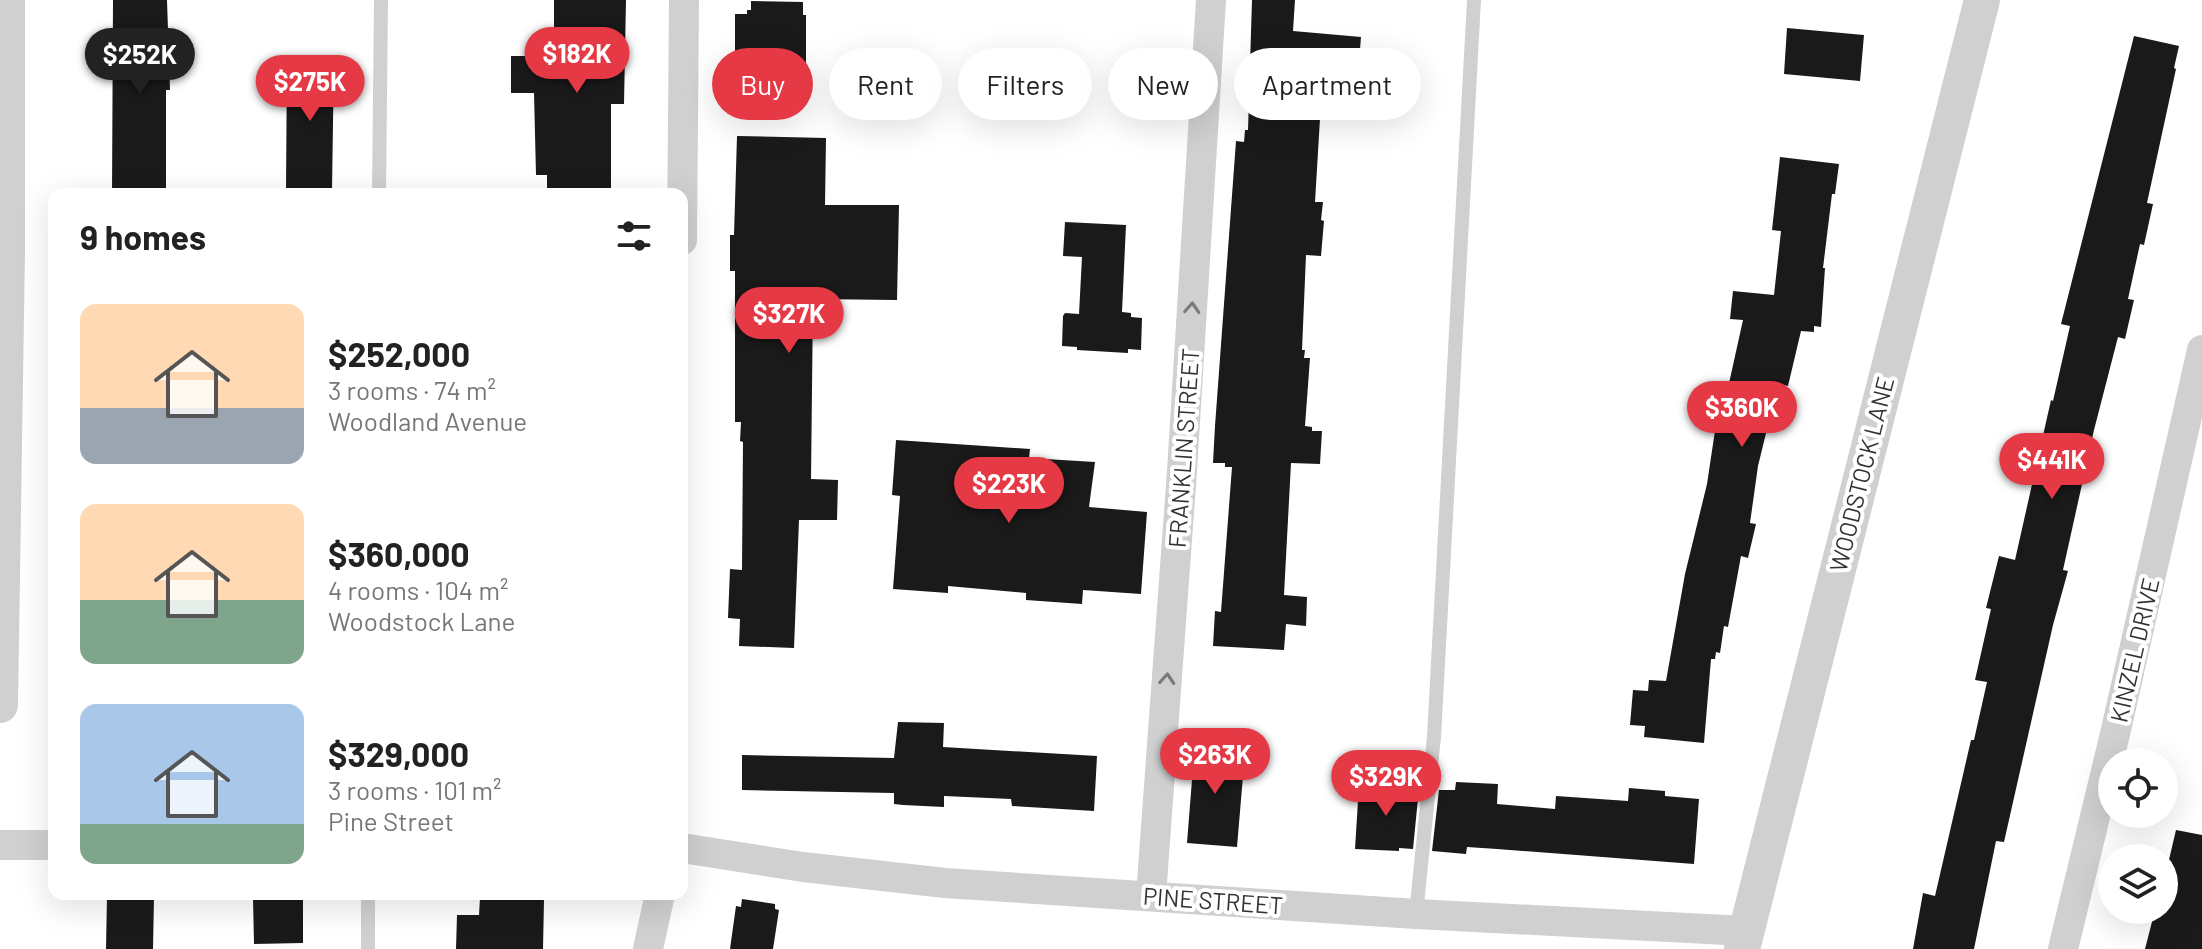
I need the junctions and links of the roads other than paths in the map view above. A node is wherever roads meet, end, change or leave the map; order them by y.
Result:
1 (7, 0) edge
2 (381, 0) edge
3 (684, 0) edge
4 (1211, 0) edge
5 (1474, 0) edge
6 (1982, 0) edge
7 (379, 188) edge
8 (682, 188) edge
9 (2202, 350) edge
10 (0, 705) edge
11 (0, 845) edge
12 (48, 845) edge
13 (688, 849) edge
14 (1151, 896) junction
15 (368, 900) edge
16 (659, 900) edge
17 (1416, 914) junction
18 (1744, 940) edge
19 (368, 949) edge
20 (648, 949) edge
21 (2063, 949) edge

1 - 10 street
2 - 7 lane
3 - 8 street
14 -> 4 street, FRANKLIN STREET
5 - 17 lane
6 - 18 street, WOODSTOCK LANE
9 - 21 street, KINZEL DRIVE
11 - 12 street
13 - 14 street, PINE STREET
14 - 17 street, PINE STREET
15 - 19 lane
16 - 20 street
17 - 18 street, PINE STREET

